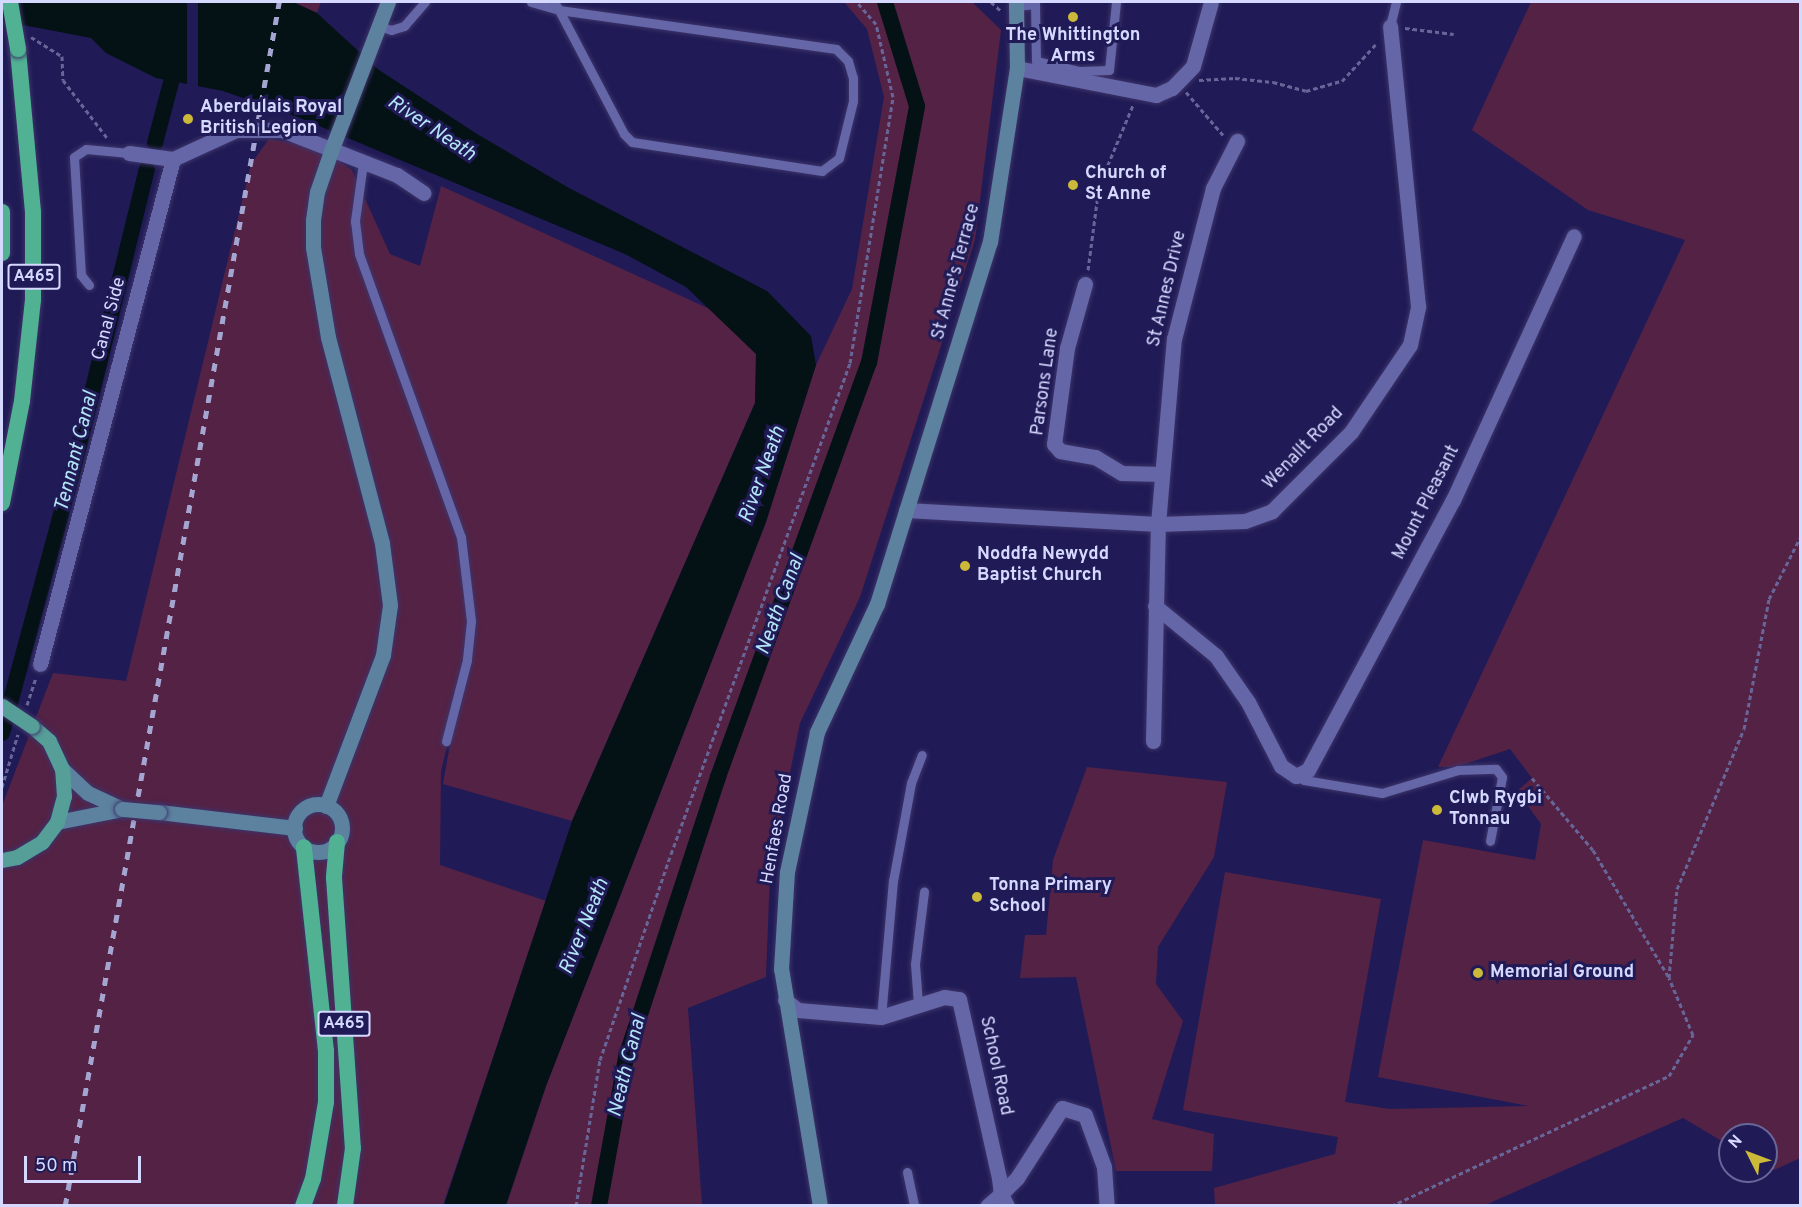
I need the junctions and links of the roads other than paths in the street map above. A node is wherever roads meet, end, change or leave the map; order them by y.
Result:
1 (10, 2) edge
2 (388, 2) edge
3 (425, 2) edge
4 (531, 2) edge
5 (1116, 2) edge
6 (1211, 2) edge
7 (1396, 2) edge
8 (1016, 4) edge
9 (556, 5) edge
10 (379, 26) junction
11 (1390, 26) joint
12 (1017, 68) junction
13 (1237, 141) road end
14 (331, 151) junction
15 (124, 153) joint
16 (173, 159) junction
17 (363, 162) junction
18 (424, 193) dead end
19 (2, 212) edge
20 (1574, 236) dead end
21 (2, 253) edge
22 (1085, 284) road end
23 (89, 285) dead end
24 (1162, 474) junction
25 (2, 503) edge
26 (906, 510) junction
27 (1158, 524) junction
28 (1155, 606) junction
29 (40, 664) dead end
30 (2, 705) edge
31 (446, 741) dead end
32 (1154, 741) dead end
33 (922, 755) dead end
34 (62, 769) junction
35 (1296, 776) junction
36 (327, 806) junction
37 (122, 808) junction
38 (57, 822) junction
39 (295, 828) junction
40 (1490, 841) dead end
41 (337, 842) junction
42 (304, 847) junction
43 (9, 859) edge
44 (924, 892) dead end
45 (785, 1000) junction
46 (918, 1004) junction
47 (881, 1017) junction
48 (907, 1172) dead end
49 (1004, 1200) edge
50 (303, 1206) edge
51 (345, 1206) edge
52 (820, 1206) edge
53 (914, 1206) edge
54 (987, 1206) edge
55 (1107, 1206) edge

1 - 25 highway, A465, bridge
2 - 10 main road
3 - 10 lane
4 - 9 lane
5 - 8 lane
6 - 12 street
7 - 11 lane
8 - 12 main road, St Anne's Terrace
9 - 9 lane
10 - 14 main road
11 - 27 street, Wenallt Road
12 - 26 main road, St Anne's Terrace
13 - 24 street, St Annes Drive
14 - 16 street
14 - 17 street
14 - 36 main road
15 - 16 street
15 - 23 lane
16 - 29 street, Canal Side
17 - 18 street
17 - 31 lane
19 - 21 highway, A465
20 - 35 street, Mount Pleasant
22 - 24 street, Parsons Lane
24 - 27 street, St Annes Drive
26 - 27 street, Wenallt Road
26 - 45 main road, Henfaes Road
27 - 28 street, St Annes Drive
28 - 32 street, St Annes Drive
28 - 35 street
30 - 34 main road, bridge
33 - 47 lane
34 - 37 main road
34 - 38 main road
35 - 40 lane
36 - 39 main road
36 - 41 main road
37 - 38 main road
37 - 39 main road, bridge
38 - 43 main road
39 - 42 main road
41 - 42 main road
41 - 51 highway, A465
42 - 50 highway, A465
44 - 46 lane
45 - 47 street, School Road
45 - 52 main road, Henfaes Road
46 - 47 street, School Road
46 - 49 street, School Road
48 - 53 lane
49 - 54 street
49 - 55 street

